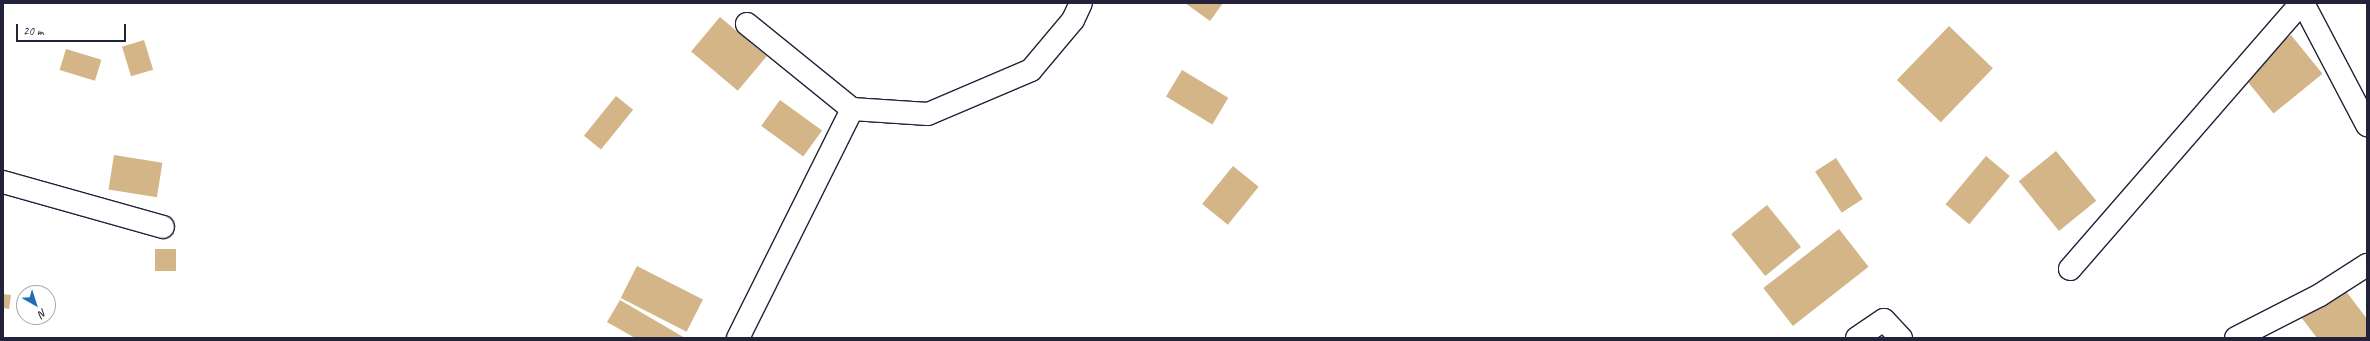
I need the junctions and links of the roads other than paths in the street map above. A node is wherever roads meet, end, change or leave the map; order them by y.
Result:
1 (1082, 3) edge
2 (2302, 3) edge
3 (747, 24) dead end
4 (852, 109) junction
5 (2367, 125) edge
6 (3, 182) edge
7 (163, 227) dead end
8 (2367, 265) edge
9 (2070, 270) dead end
10 (738, 338) edge
11 (1857, 338) edge
12 (1901, 338) edge
13 (2236, 338) edge

1 - 4 street
2 - 5 street
2 - 9 street
3 - 4 street
4 - 10 street
6 - 7 street
8 - 13 street
11 - 12 street

